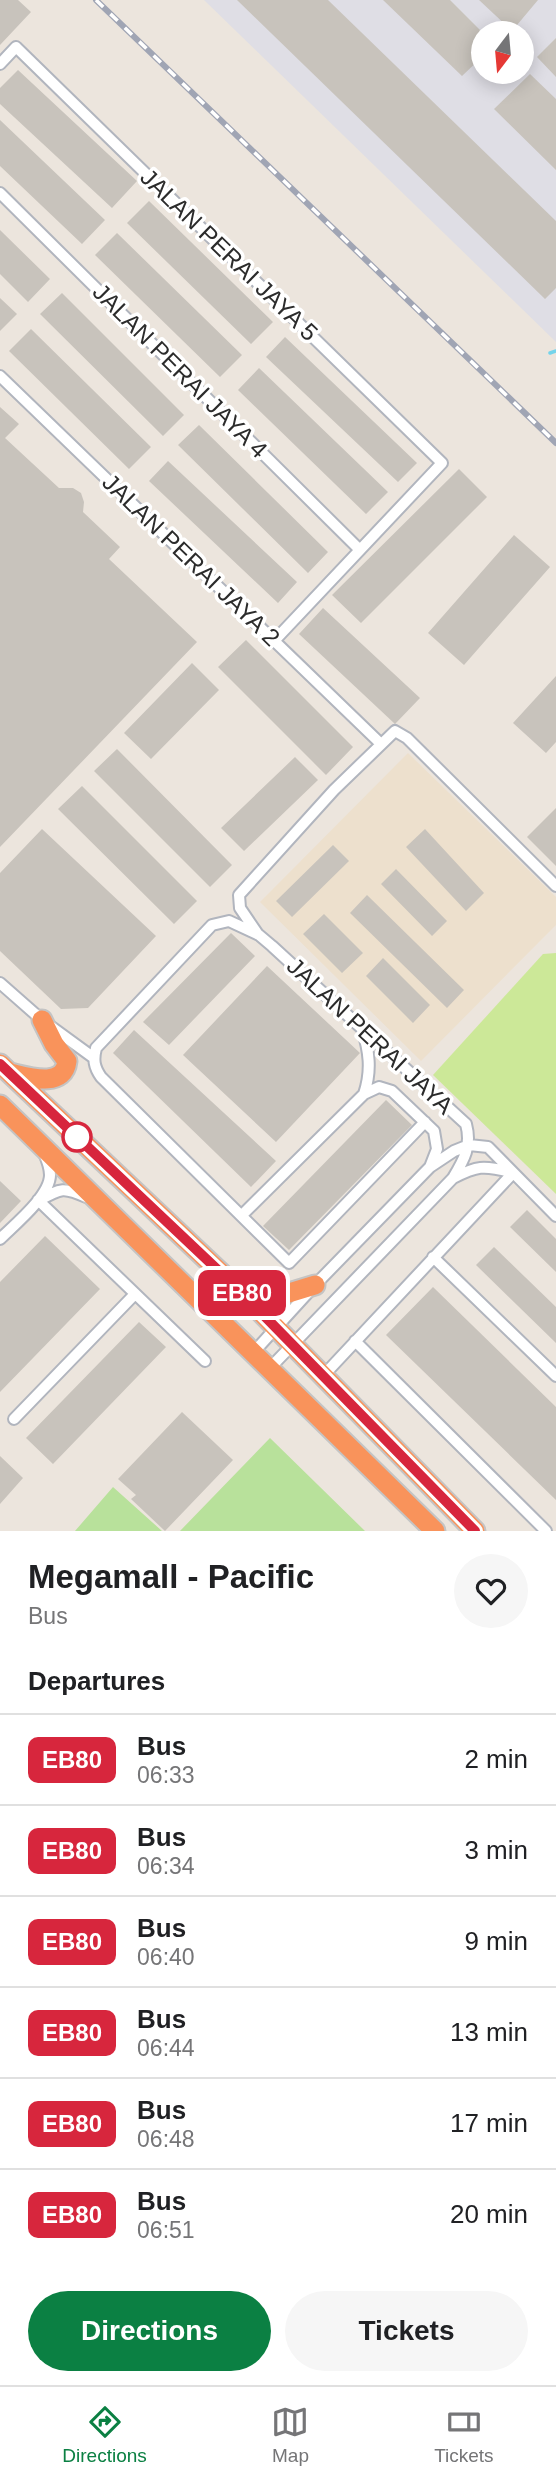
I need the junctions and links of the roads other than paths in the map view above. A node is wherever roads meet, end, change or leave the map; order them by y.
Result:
1 (0, 64) edge
2 (0, 193) edge
3 (0, 376) edge
4 (360, 550) junction
5 (274, 641) junction
6 (381, 744) junction
7 (556, 886) edge
8 (259, 935) junction
9 (0, 983) edge
10 (42, 1020) junction
11 (362, 1028) junction
12 (94, 1058) junction
13 (4, 1068) edge
14 (364, 1094) junction
15 (0, 1105) edge
16 (425, 1122) junction
17 (466, 1124) junction
18 (469, 1144) junction
19 (43, 1147) junction
20 (488, 1147) junction
21 (430, 1167) junction
22 (513, 1173) junction
23 (453, 1178) junction
24 (38, 1200) junction
25 (98, 1203) junction
26 (242, 1215) junction
27 (556, 1216) edge
28 (0, 1239) edge
29 (433, 1257) junction
30 (315, 1285) junction
31 (239, 1290) junction
32 (135, 1294) junction
33 (275, 1328) junction
34 (355, 1340) junction
35 (291, 1345) junction
36 (253, 1353) junction
37 (205, 1361) dead end
38 (269, 1369) junction
39 (323, 1376) junction
40 (556, 1376) edge
41 (14, 1419) dead end
42 (435, 1531) edge
43 (475, 1531) edge
44 (546, 1531) edge

1 - 4 street, JALAN PERAI JAYA 5
2 - 4 street, JALAN PERAI JAYA 4
3 - 5 street, JALAN PERAI JAYA 2
4 - 5 street
5 - 6 street, JALAN PERAI JAYA 2
6 - 7 street
6 - 8 street
8 - 11 street, JALAN PERAI JAYA
8 - 12 street
9 - 10 street
10 - 12 street
10 - 13 highway
11 - 14 street
11 - 17 street, JALAN PERAI JAYA
12 - 26 street
13 - 31 highway
14 - 16 street
14 - 26 street, JALAN PERAI JAYA
15 - 19 highway
16 - 21 street
16 - 26 street
17 - 18 street, JALAN PERAI JAYA
17 - 20 street
18 - 20 street
18 - 21 street
18 - 23 street
19 - 24 street
19 - 25 highway
20 - 22 street
21 - 30 street
22 - 23 street
22 - 27 street
22 - 29 street
23 - 35 street
24 - 25 street
24 - 28 street
24 - 32 street
25 - 36 highway
29 - 34 street
29 - 40 street
30 - 31 highway
30 - 33 street
31 - 33 highway
32 - 37 street
32 - 41 street
33 - 35 highway
33 - 36 street
34 - 39 street
34 - 44 street
35 - 38 street
35 - 39 highway
36 - 38 highway
38 - 42 highway
39 - 43 highway

